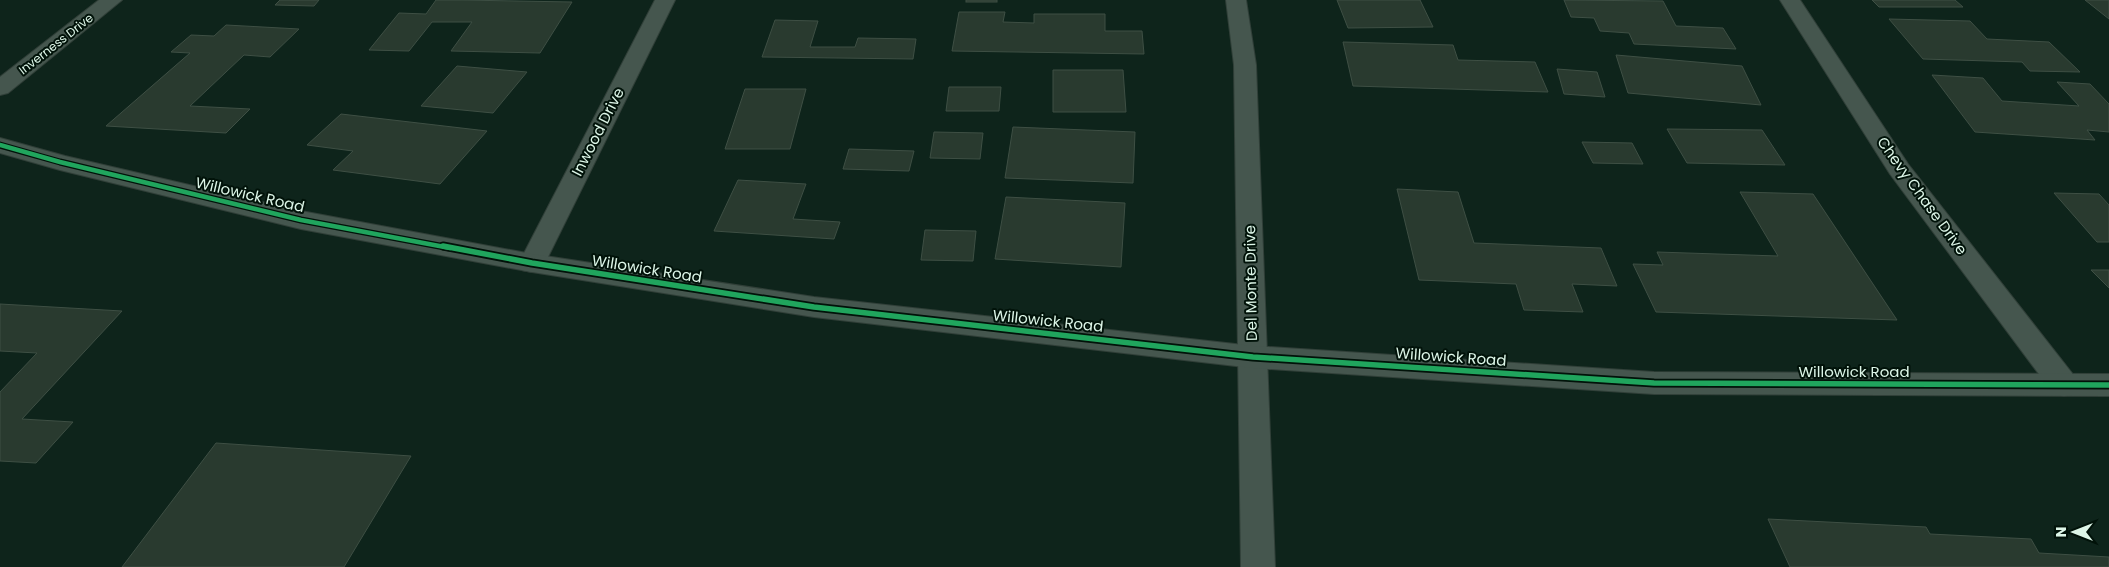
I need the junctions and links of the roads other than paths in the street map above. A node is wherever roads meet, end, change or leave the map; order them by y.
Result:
1 (112, 0) edge
2 (665, 0) edge
3 (1236, 0) edge
4 (1790, 0) edge
5 (0, 88) edge
6 (0, 145) edge
7 (532, 263) junction
8 (1252, 357) junction
9 (2064, 385) junction
10 (2109, 385) edge
11 (1258, 567) edge

1 - 5 street, Inverness Drive
2 - 7 street, Inwood Drive
3 - 8 street, Del Monte Drive
4 - 9 street, Chevy Chase Drive
6 - 7 street, Willowick Road
7 - 8 street, Willowick Road
8 - 9 street, Willowick Road
8 - 11 street, Del Monte Drive
9 - 10 street, Willowick Road

